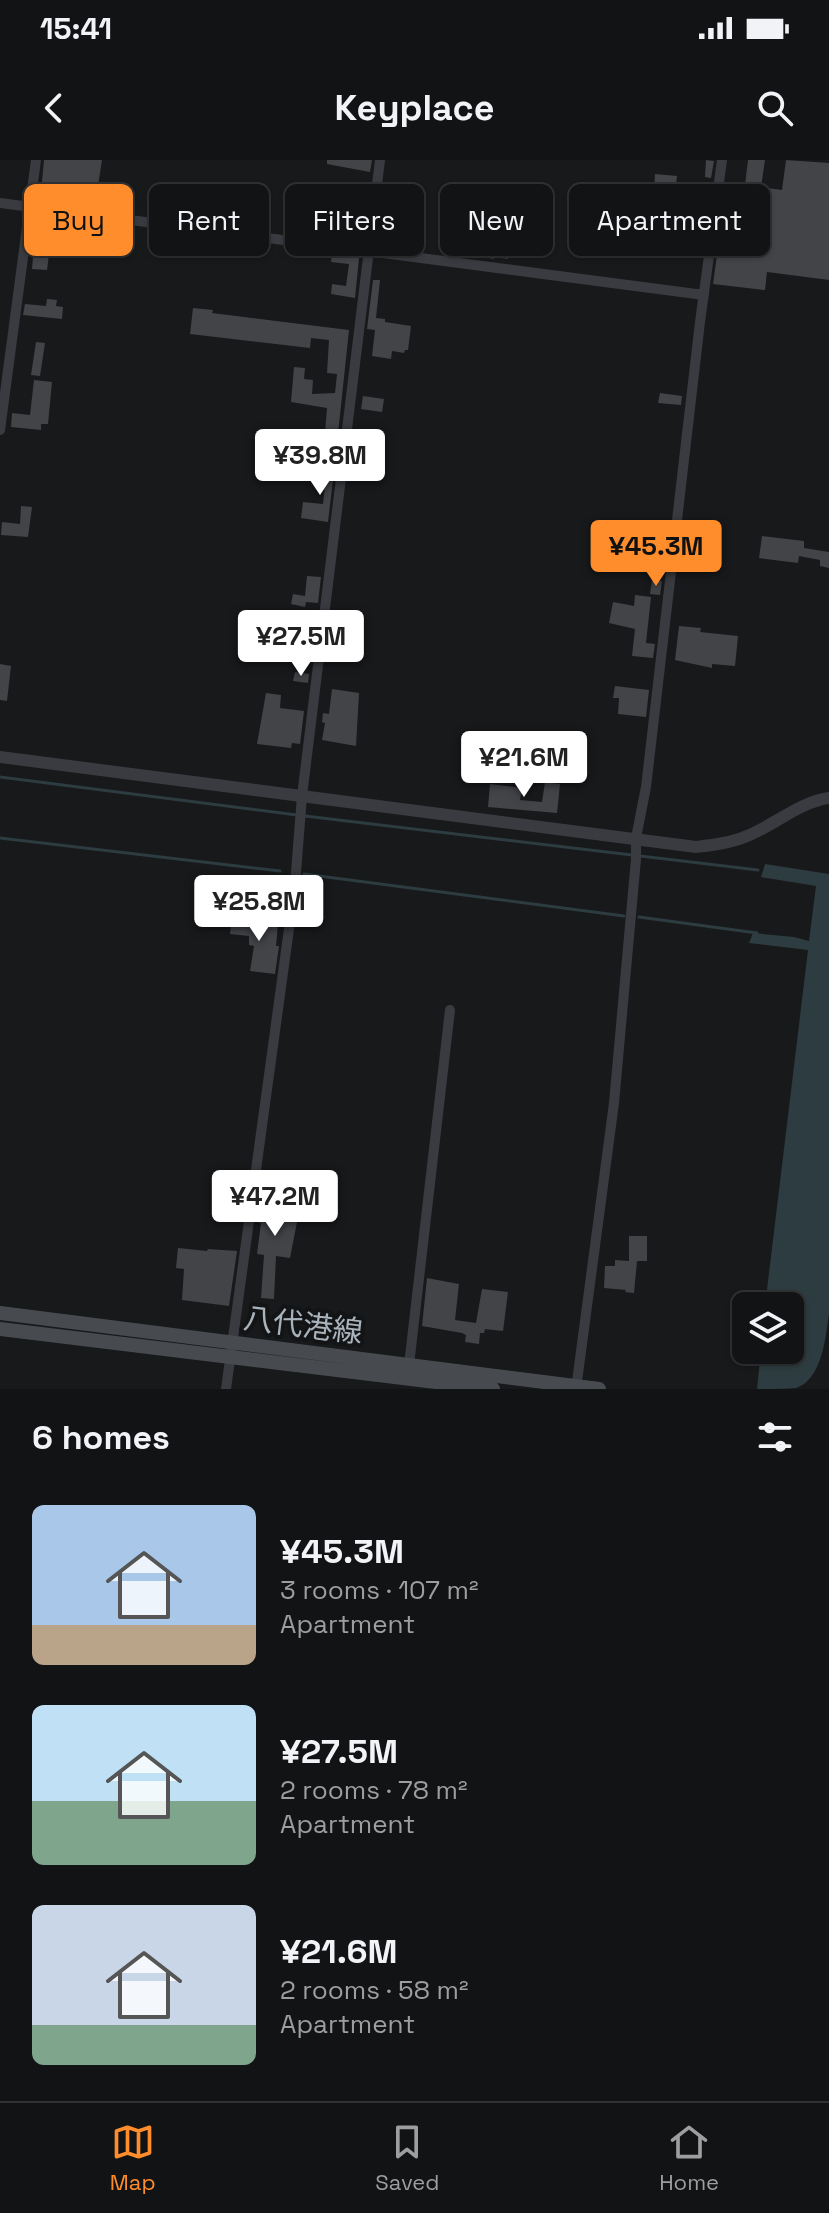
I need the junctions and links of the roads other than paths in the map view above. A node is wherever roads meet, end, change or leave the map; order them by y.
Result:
1 (36, 160) edge
2 (380, 160) edge
3 (722, 160) edge
4 (33, 184) edge
5 (377, 184) edge
6 (0, 203) edge
7 (24, 206) edge
8 (133, 220) edge
9 (285, 240) edge
10 (24, 252) edge
11 (367, 256) edge
12 (406, 256) edge
13 (704, 295) junction
14 (0, 430) edge
15 (0, 757) edge
16 (302, 796) junction
17 (829, 798) edge
18 (636, 838) junction
19 (450, 1010) dead end
20 (0, 1313) edge
21 (0, 1329) edge
22 (232, 1342) junction
23 (230, 1358) junction
24 (409, 1365) junction
25 (576, 1388) edge
26 (226, 1389) edge
27 (493, 1389) edge
28 (599, 1389) edge

1 - 4 street
2 - 5 street
3 - 13 street
6 - 7 street
8 - 9 street
10 - 14 street
11 - 16 street
12 - 13 street
13 - 18 street
15 - 16 street
16 - 18 street
16 - 22 street
17 - 18 street
18 - 25 street
19 - 24 street
20 - 22 main road, 八代港線
21 - 23 main road, 八代港線
22 - 23 street
22 - 24 main road, 八代港線
23 - 26 street
23 - 27 main road, 八代港線
24 - 25 main road, 八代港線
25 - 28 main road, 八代港線

